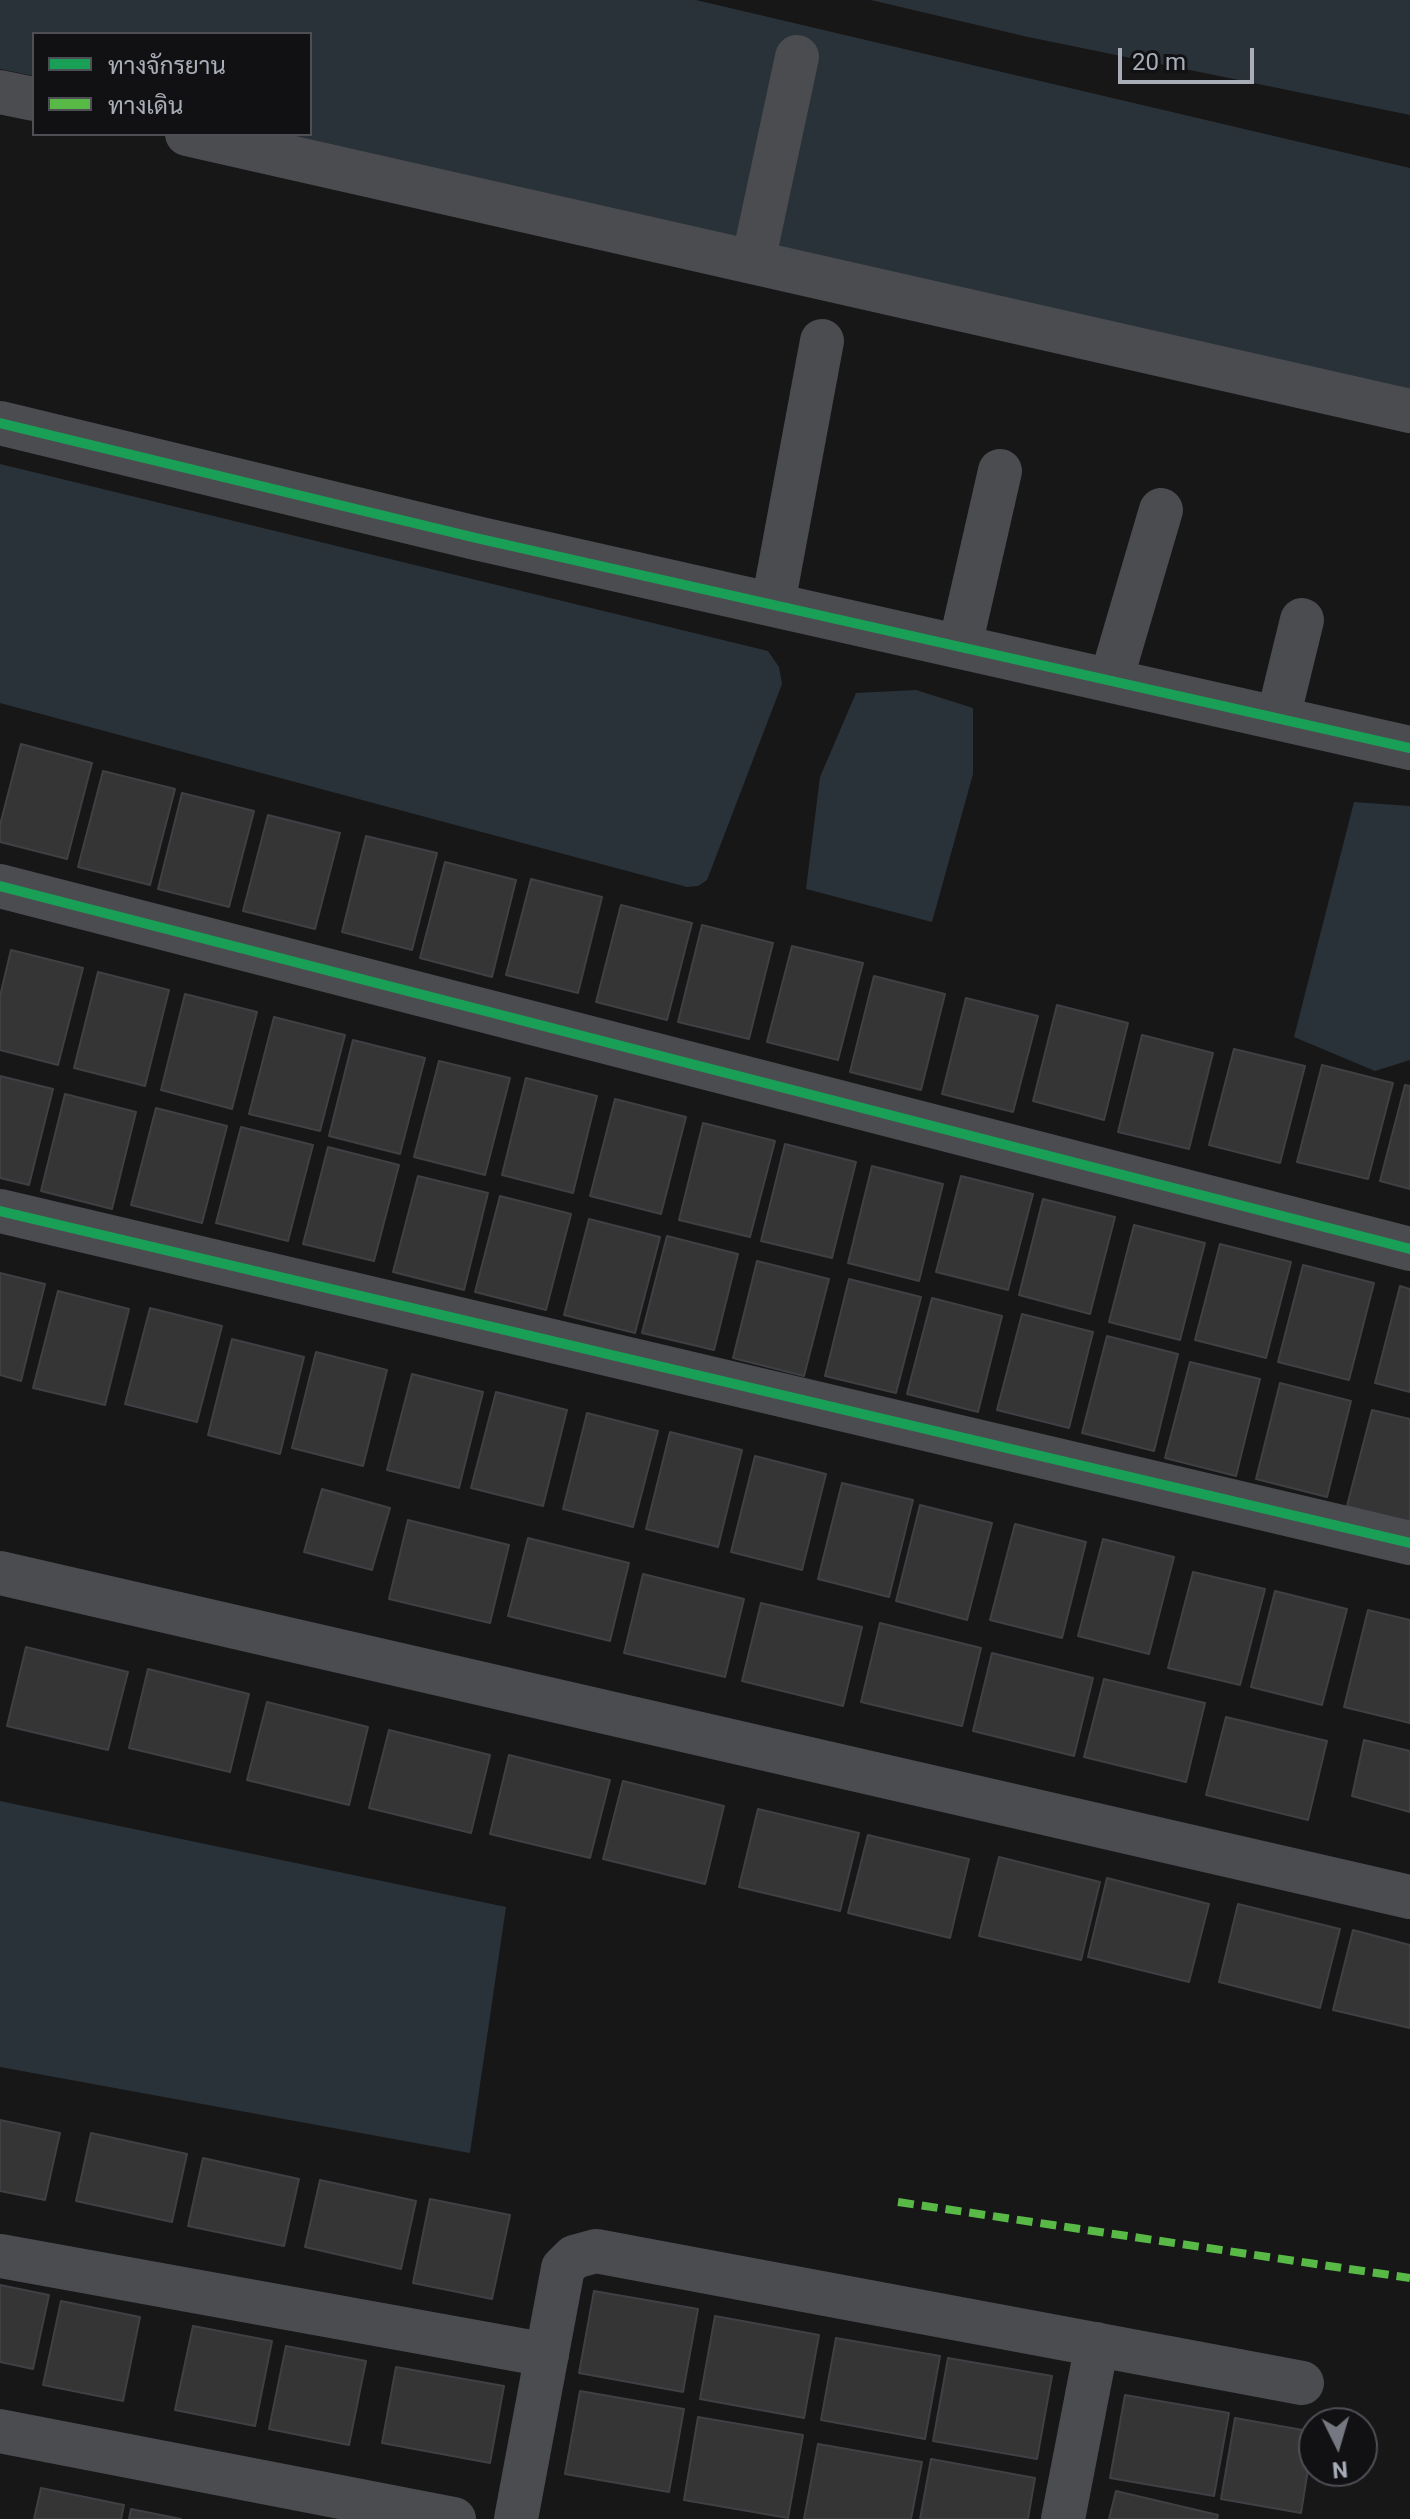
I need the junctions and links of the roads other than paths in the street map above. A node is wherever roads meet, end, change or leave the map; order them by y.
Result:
1 (797, 57) dead end
2 (0, 92) edge
3 (32, 99) edge
4 (196, 136) edge
5 (753, 262) junction
6 (822, 341) dead end
7 (1410, 411) edge
8 (0, 423) edge
9 (1000, 471) dead end
10 (1161, 510) dead end
11 (773, 604) junction
12 (1302, 620) dead end
13 (960, 646) junction
14 (1111, 680) junction
15 (1278, 718) junction
16 (1410, 748) edge
17 (0, 886) edge
18 (0, 1211) edge
19 (1410, 1249) edge
20 (1410, 1543) edge
21 (0, 1573) edge
22 (1410, 1897) edge
23 (0, 2256) edge
24 (1097, 2344) junction
25 (547, 2355) junction
26 (1302, 2383) dead end
27 (0, 2431) edge
28 (454, 2519) edge
29 (516, 2519) edge
30 (1063, 2519) edge

1 - 5 street
2 - 3 street
4 - 5 street
5 - 7 street
6 - 11 street
8 - 11 street
9 - 13 street
10 - 14 street
11 - 13 street
12 - 15 street
13 - 14 street
14 - 15 street
15 - 16 street
17 - 19 street
18 - 20 street
21 - 22 street
23 - 25 street
24 - 25 street
24 - 26 street
24 - 30 street
25 - 29 street
27 - 28 street

